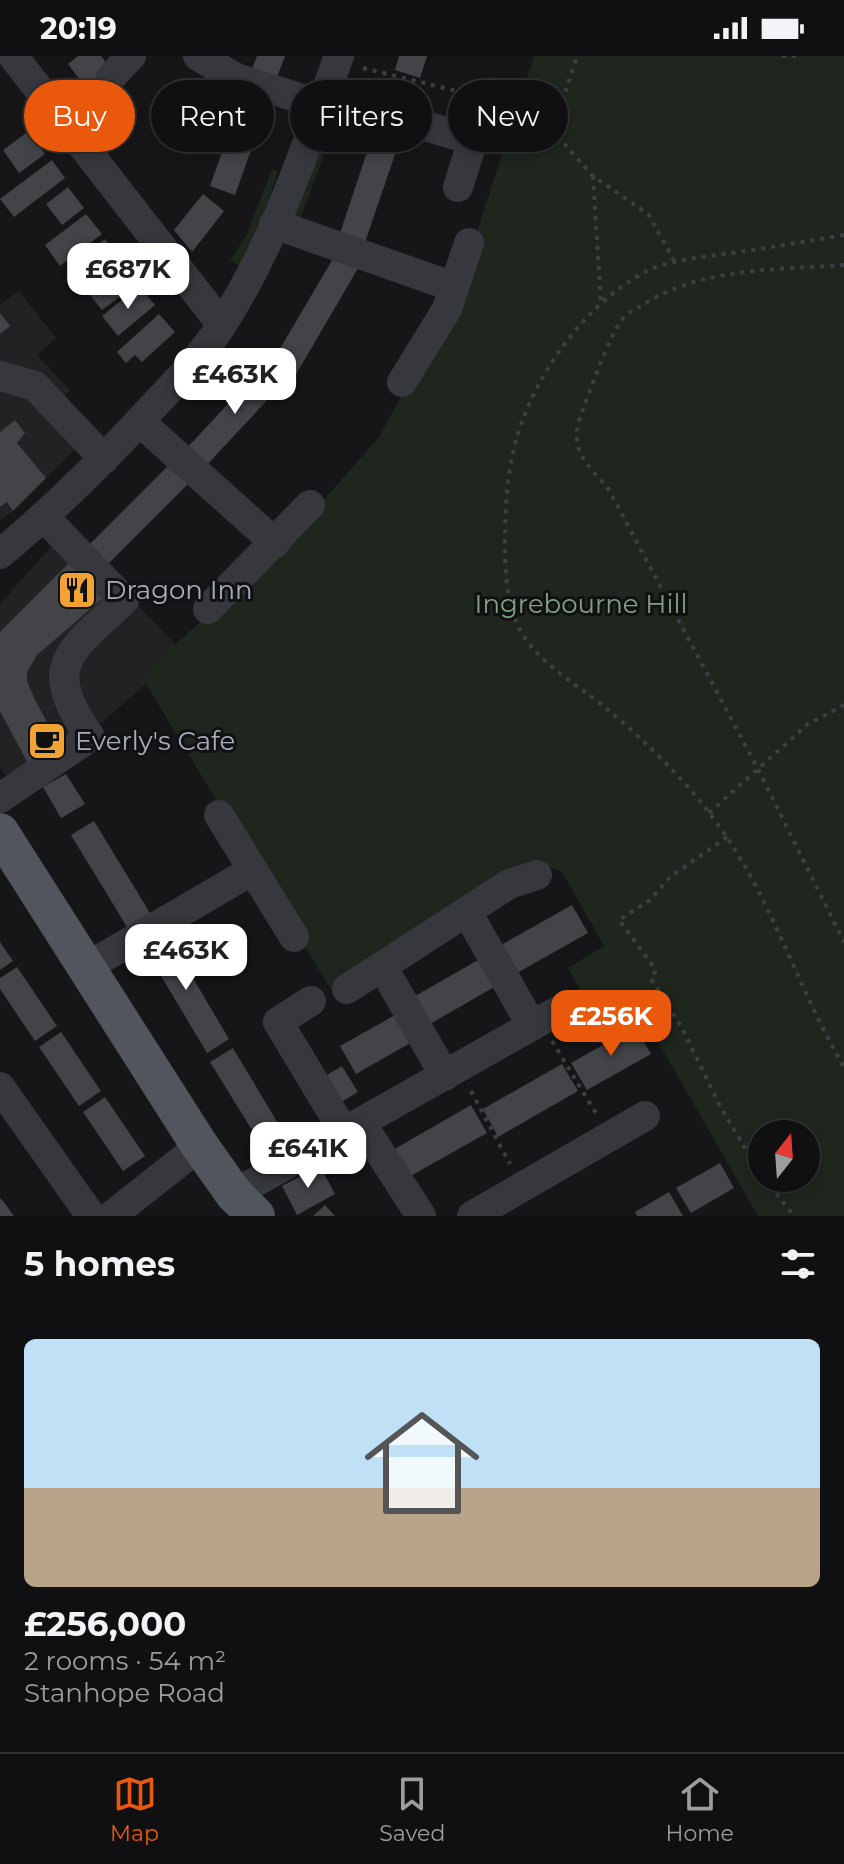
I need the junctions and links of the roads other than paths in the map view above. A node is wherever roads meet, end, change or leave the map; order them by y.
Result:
1 (13, 56) edge
2 (198, 56) edge
3 (338, 58) edge
4 (330, 80) edge
5 (290, 92) edge
6 (432, 129) edge
7 (302, 152) edge
8 (458, 187) dead end
9 (274, 224) junction
10 (469, 243) dead end
11 (454, 287) junction
12 (222, 325) junction
13 (0, 376) edge
14 (402, 382) dead end
15 (140, 422) junction
16 (104, 459) junction
17 (310, 505) dead end
18 (44, 517) junction
19 (275, 543) junction
20 (0, 554) edge
21 (208, 609) dead end
22 (0, 798) edge
23 (219, 815) dead end
24 (4, 849) edge
25 (253, 870) junction
26 (537, 875) dead end
27 (467, 912) junction
28 (294, 937) dead end
29 (382, 966) junction
30 (85, 968) junction
31 (347, 989) dead end
32 (311, 1001) dead end
33 (452, 1072) junction
34 (0, 1087) edge
35 (645, 1116) dead end
36 (352, 1127) junction
37 (200, 1146) junction
38 (245, 1205) edge
39 (91, 1216) edge
40 (111, 1216) edge
41 (421, 1216) edge
42 (472, 1216) edge

1 - 12 street
2 - 5 street
3 - 4 street
6 - 8 street
7 - 9 street
9 - 11 street
9 - 12 street
10 - 11 street
11 - 14 street
12 - 15 street
13 - 16 street
15 - 16 street
15 - 19 street
16 - 18 street
17 - 19 street
18 - 20 street
18 - 22 street
19 - 21 street
23 - 25 street
24 - 30 main road
25 - 28 street
25 - 30 street
26 - 27 street
27 - 29 street
27 - 33 street
29 - 31 street
29 - 33 street
30 - 37 main road
32 - 36 street
33 - 36 street
34 - 39 street
35 - 42 street
36 - 38 street
36 - 41 street
37 - 38 main road
37 - 40 street

